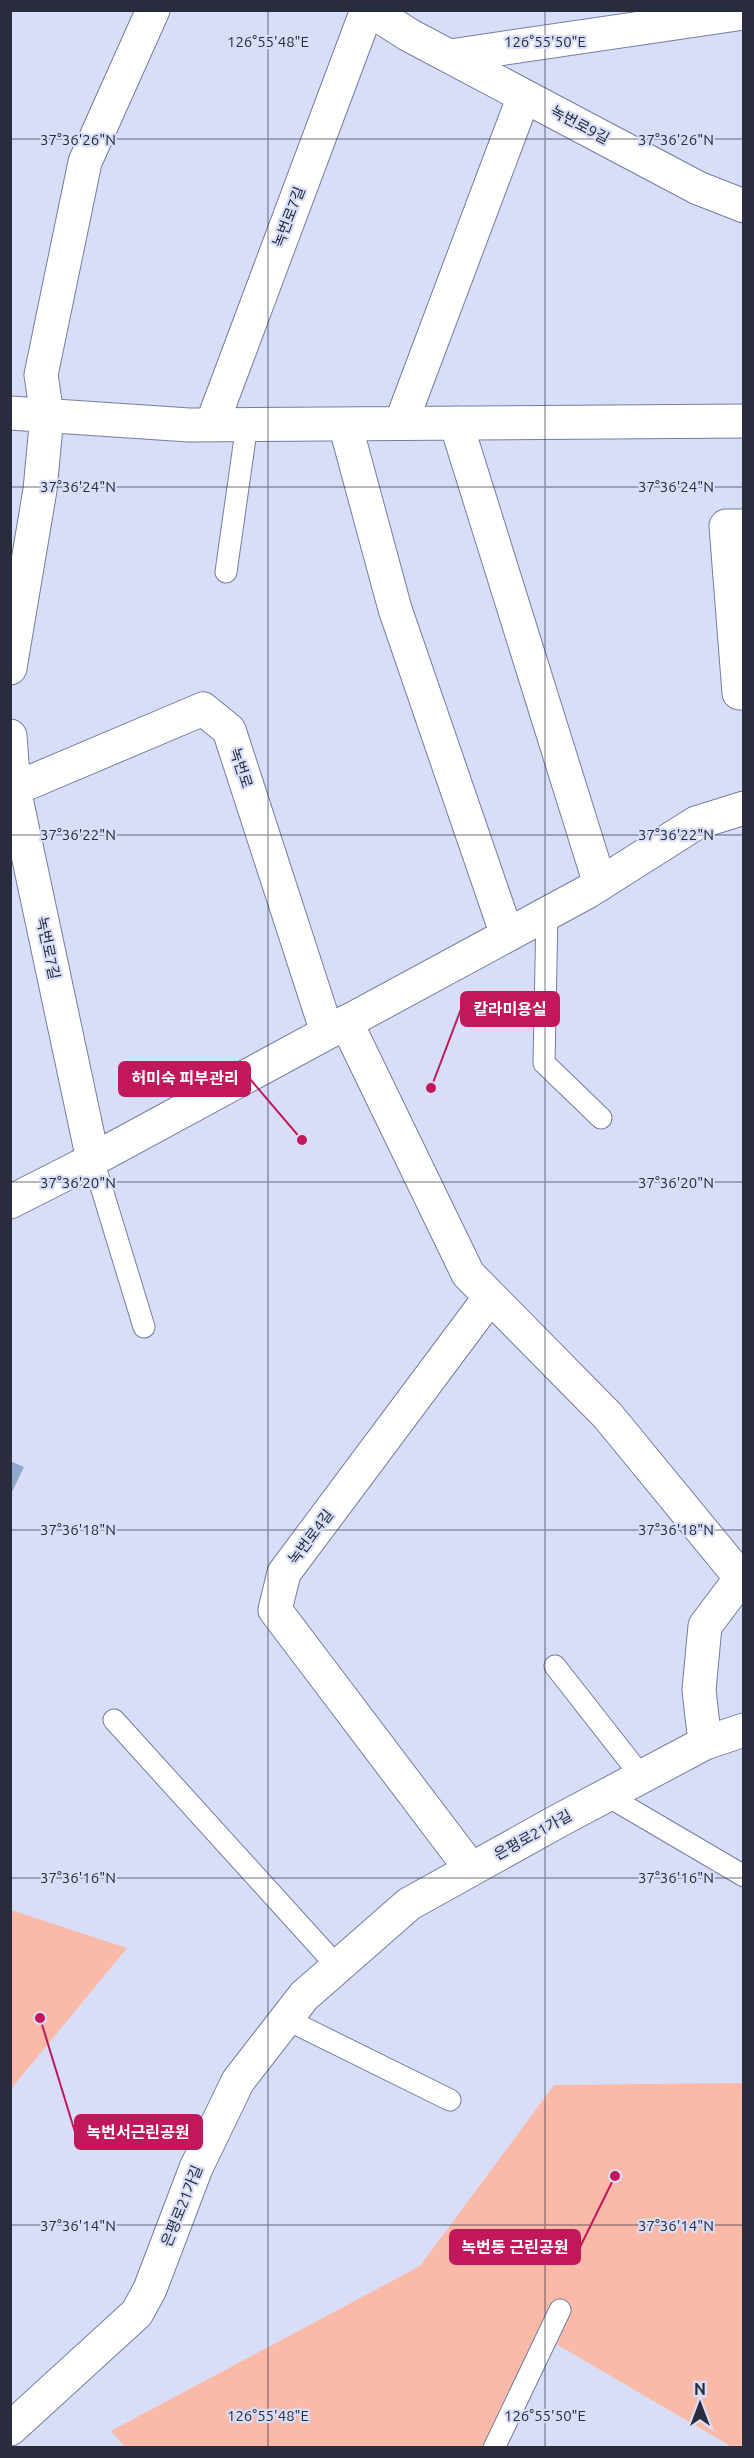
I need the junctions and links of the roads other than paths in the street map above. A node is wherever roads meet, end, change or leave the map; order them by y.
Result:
1 (153, 10) edge
2 (369, 10) edge
3 (744, 13) edge
4 (416, 25) edge
5 (450, 56) junction
6 (524, 96) junction
7 (744, 206) edge
8 (10, 413) edge
9 (47, 415) junction
10 (744, 421) edge
11 (401, 423) junction
12 (456, 423) junction
13 (212, 424) junction
14 (248, 424) junction
15 (345, 424) junction
16 (744, 526) edge
17 (226, 573) dead end
18 (10, 668) edge
19 (744, 693) edge
20 (10, 736) edge
21 (14, 789) junction
22 (744, 808) edge
23 (600, 884) junction
24 (547, 913) junction
25 (507, 935) junction
26 (336, 1027) junction
27 (602, 1118) dead end
28 (93, 1160) junction
29 (10, 1202) edge
30 (490, 1297) junction
31 (144, 1327) dead end
32 (555, 1666) dead end
33 (114, 1720) dead end
34 (744, 1730) edge
35 (705, 1743) junction
36 (642, 1777) junction
37 (606, 1795) junction
38 (471, 1869) junction
39 (744, 1876) edge
40 (337, 1966) junction
41 (286, 2019) junction
42 (450, 2100) dead end
43 (560, 2310) dead end
44 (10, 2429) edge
45 (494, 2448) edge

1 - 9 street
2 - 4 street, 녹번로9길
2 - 13 street, 녹번로7길
3 - 5 street
4 - 5 street, 녹번로9길
5 - 6 street, 녹번로9길
6 - 7 street, 녹번로9길
6 - 11 street
8 - 9 street
9 - 13 street
9 - 18 street
10 - 12 street
11 - 12 street
11 - 15 street
12 - 23 street
13 - 14 street
14 - 15 street
14 - 17 lane
15 - 25 street
16 - 19 street
20 - 21 street, 녹번로7길
21 - 26 street, 녹번로
21 - 28 street, 녹번로7길
22 - 23 street
23 - 24 street
24 - 25 street
24 - 27 lane
25 - 26 street
26 - 28 street
26 - 30 street
28 - 29 street
28 - 31 lane
30 - 35 street
30 - 38 street, 녹번로4길
32 - 36 lane
33 - 40 lane
34 - 35 street, 은평로21가길
35 - 36 street, 은평로21가길
36 - 37 street, 은평로21가길
37 - 38 street, 은평로21가길
37 - 39 lane
38 - 40 street, 은평로21가길
40 - 41 street, 은평로21가길
41 - 42 lane
41 - 44 street, 은평로21가길
43 - 45 lane

